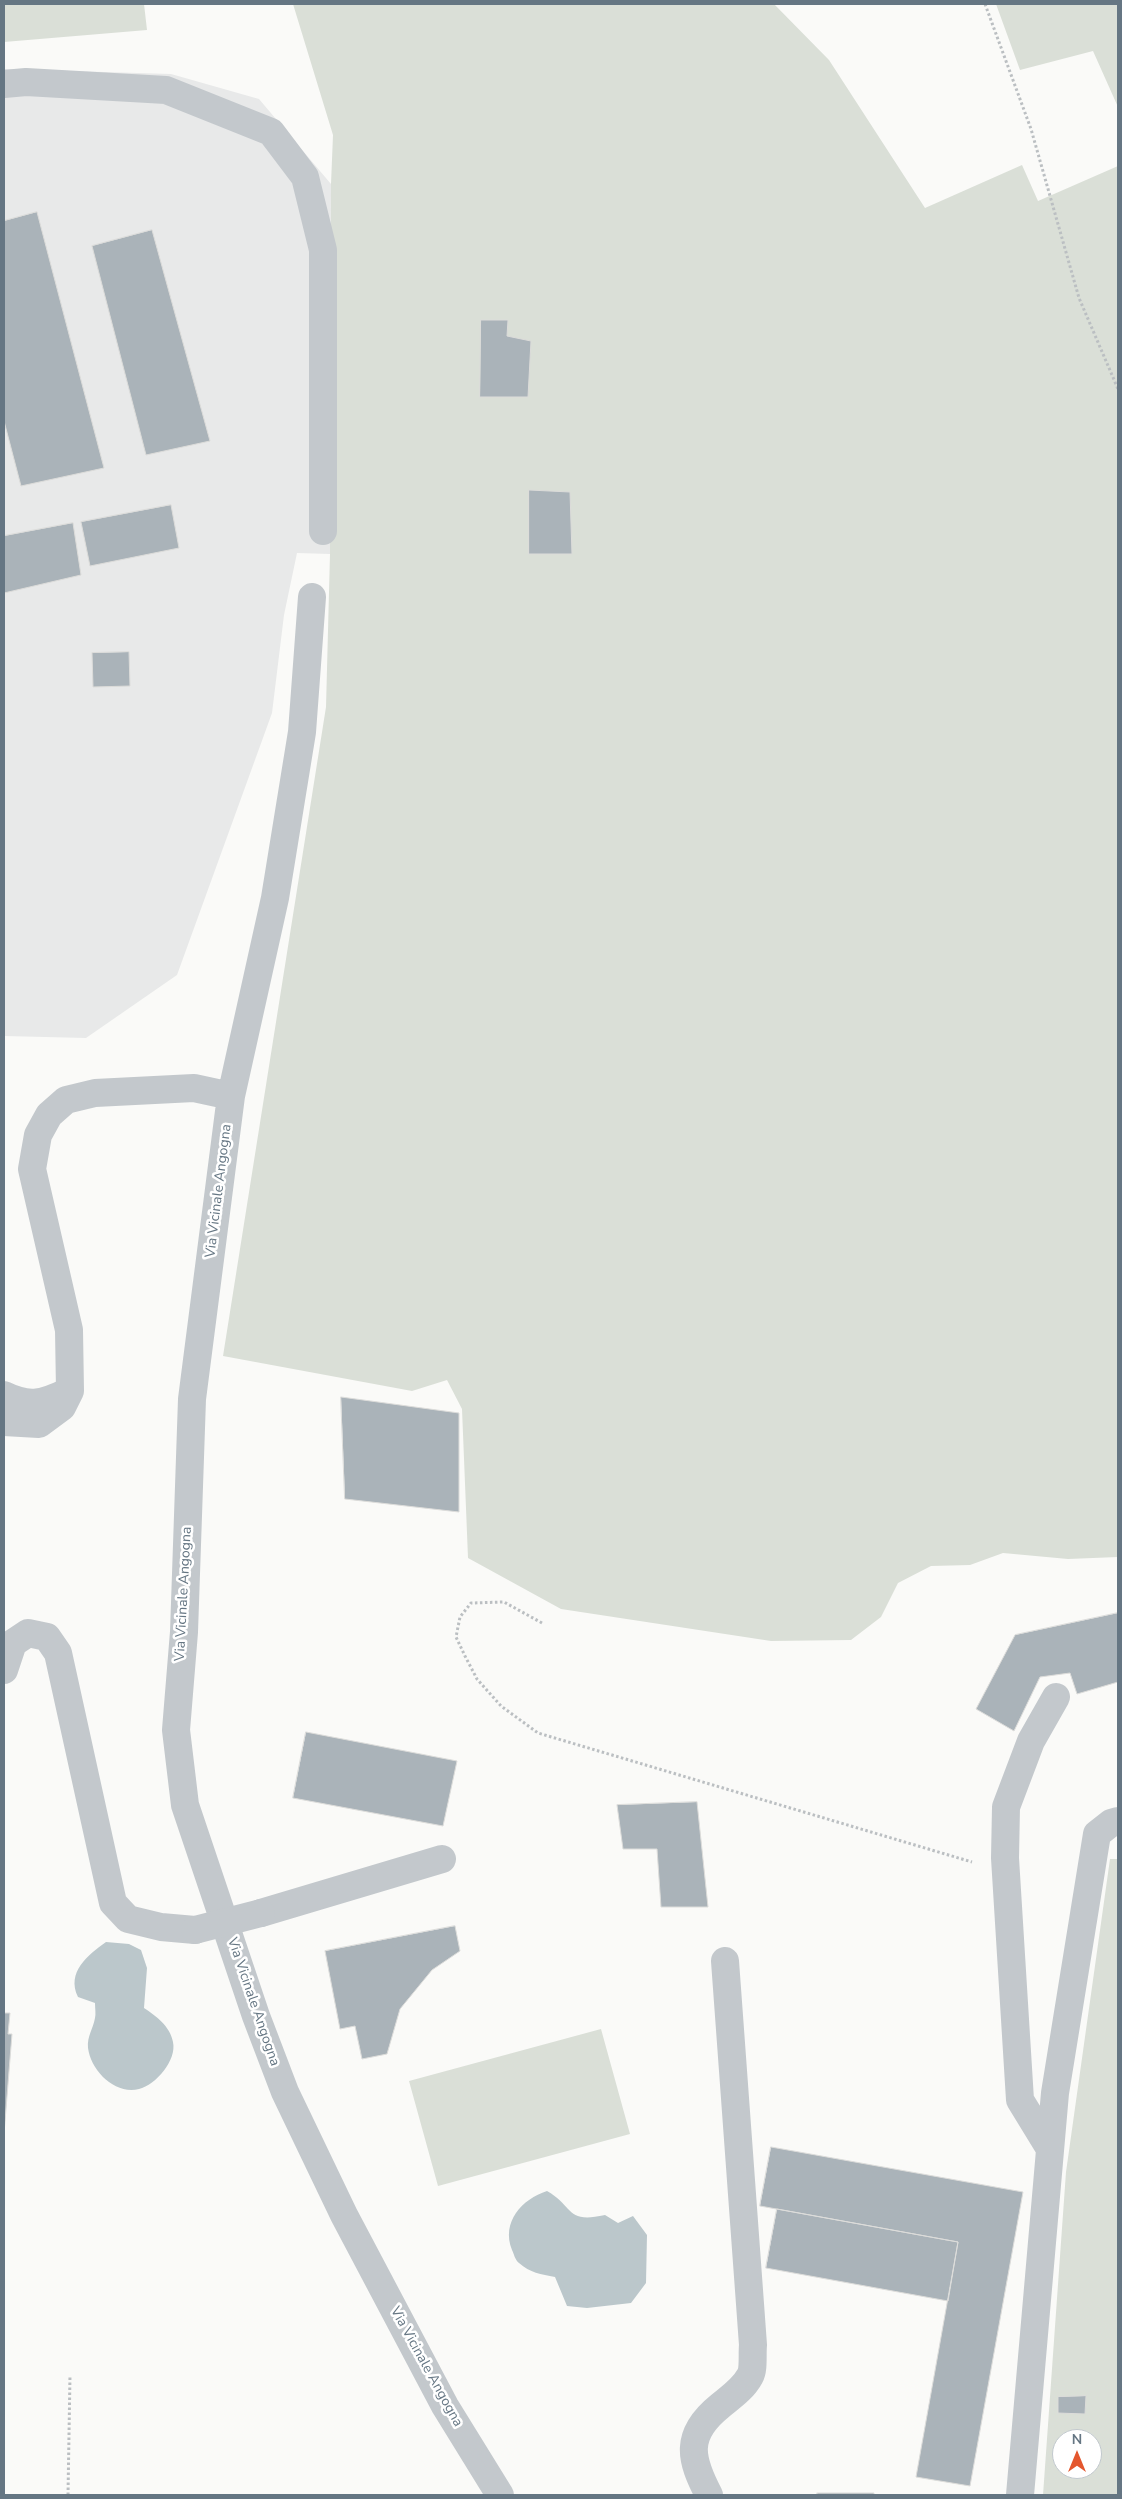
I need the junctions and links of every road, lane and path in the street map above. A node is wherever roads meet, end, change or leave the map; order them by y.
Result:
1 (985, 4) edge
2 (4, 84) edge
3 (1118, 389) edge
4 (323, 531) dead end
5 (312, 597) dead end
6 (231, 1096) junction
7 (70, 1391) junction
8 (4, 1395) edge
9 (4, 1422) edge
10 (542, 1624) dead end
11 (4, 1670) edge
12 (1056, 1697) dead end
13 (1118, 1821) edge
14 (442, 1859) dead end
15 (981, 1865) dead end
16 (725, 1960) dead end
17 (1050, 2149) junction
18 (70, 2375) dead end
19 (68, 2495) edge
20 (500, 2495) edge
21 (709, 2495) edge
22 (1020, 2495) edge

1 - 3 path
2 - 4 street
5 - 6 street, Via Vicinale Angogna
6 - 7 street
6 - 20 street, Via Vicinale Angogna
7 - 8 street
7 - 9 street
10 - 15 path
11 - 14 street, bridge
12 - 17 street
13 - 17 street
16 - 21 street
17 - 22 street
18 - 19 path

